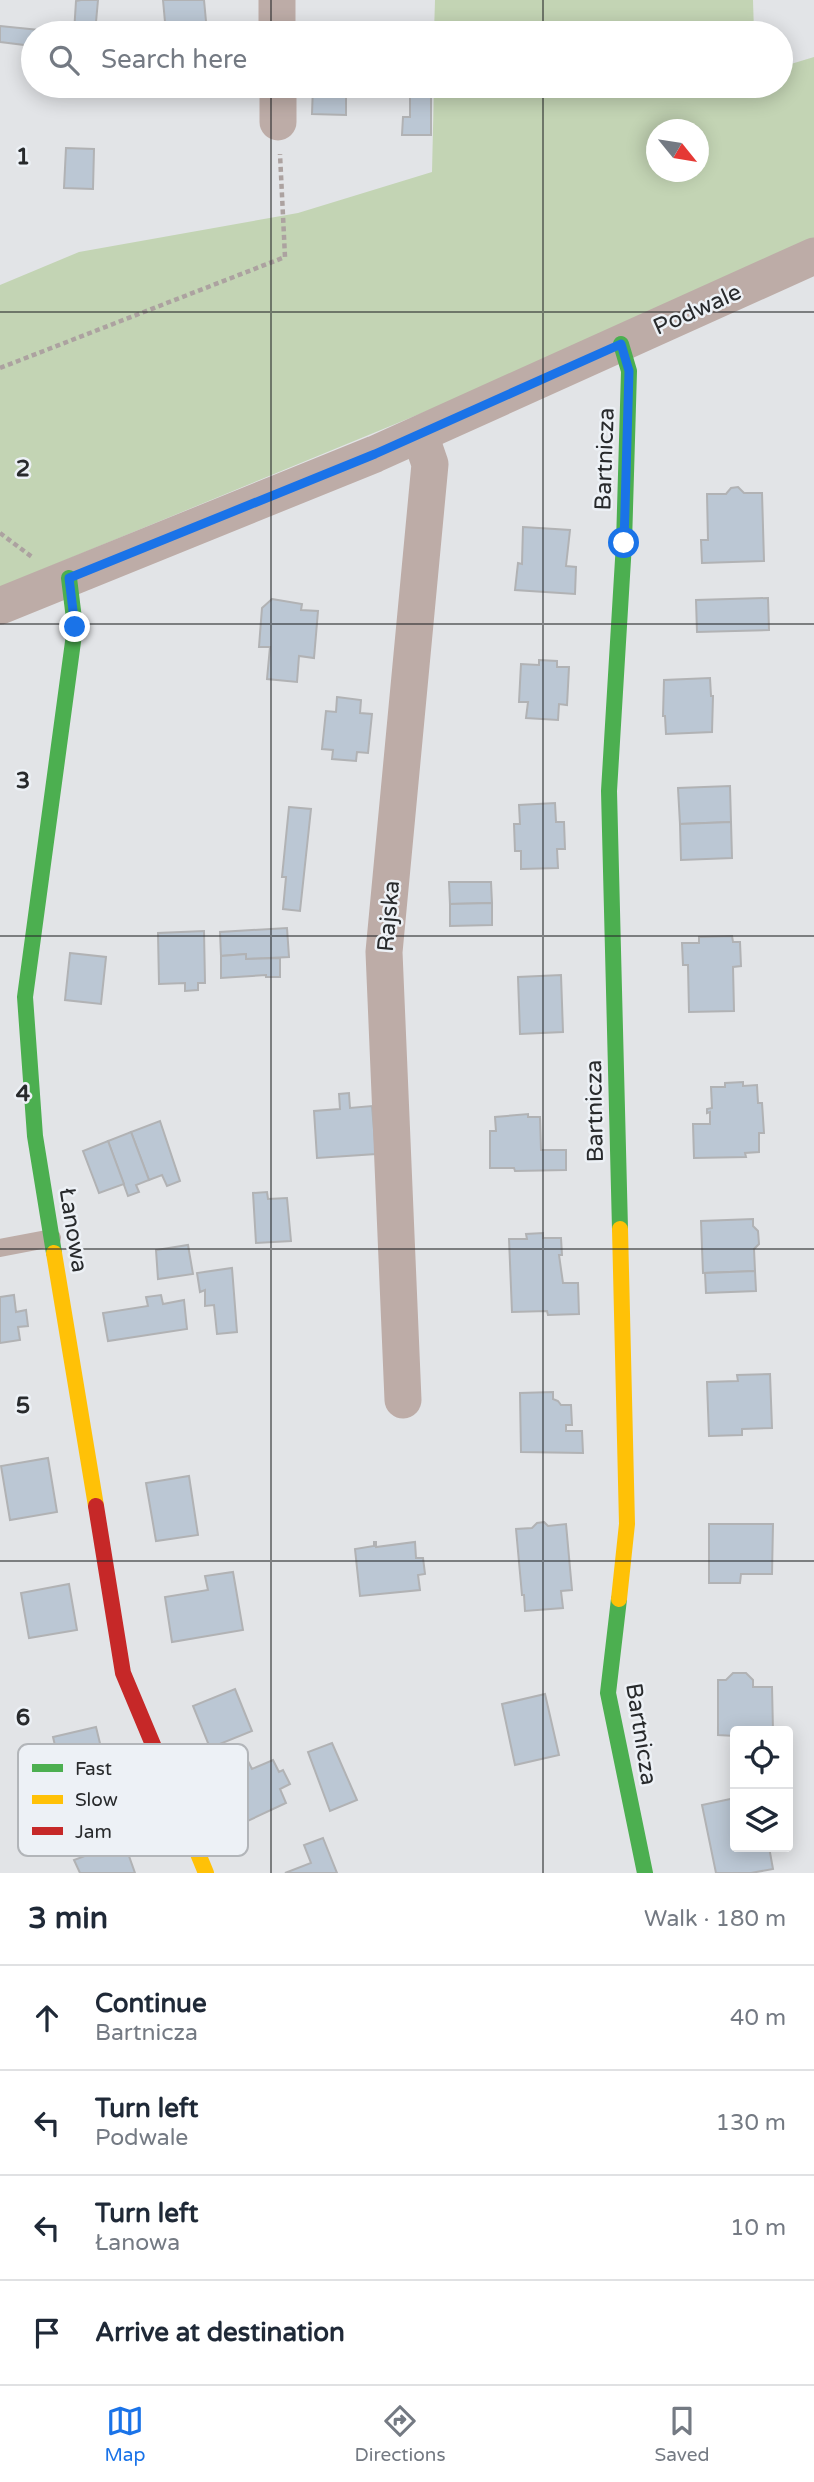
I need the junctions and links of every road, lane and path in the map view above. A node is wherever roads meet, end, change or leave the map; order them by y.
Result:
1 (277, 0) edge
2 (277, 21) edge
3 (278, 98) edge
4 (278, 122) joint
5 (814, 257) edge
6 (621, 344) junction
7 (0, 369) edge
8 (420, 435) junction
9 (69, 578) junction
10 (0, 606) edge
11 (52, 1238) junction
12 (0, 1248) edge
13 (403, 1400) dead end
14 (153, 1744) edge
15 (199, 1856) edge
16 (206, 1873) edge
17 (645, 1873) edge

1 - 2 street
3 - 4 street
4 - 7 path
5 - 6 street, Podwale
6 - 8 street, Podwale
6 - 17 street, Bartnicza
8 - 9 street, Podwale
8 - 13 street, Rajska
9 - 10 street, Podwale
9 - 11 street, Łanowa
11 - 12 lane
11 - 14 street, Łanowa
15 - 16 street, Łanowa

